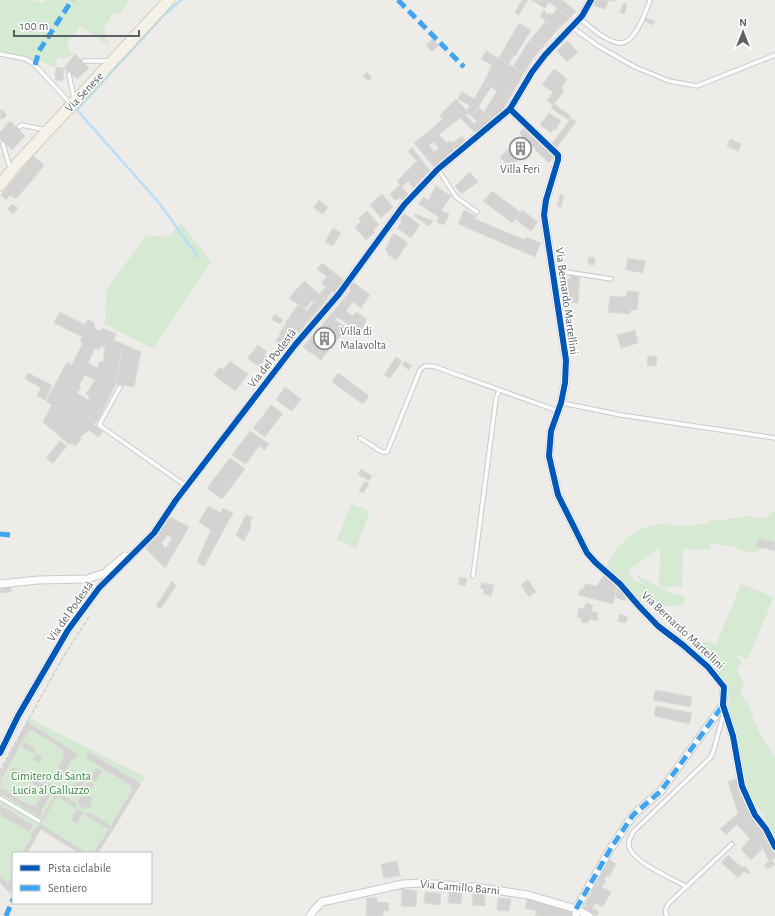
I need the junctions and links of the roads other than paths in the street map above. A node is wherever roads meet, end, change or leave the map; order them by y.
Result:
1 (169, 0) edge
2 (591, 0) edge
3 (650, 0) edge
4 (579, 18) junction
5 (571, 26) junction
6 (0, 54) edge
7 (775, 55) edge
8 (84, 61) dead end
9 (113, 61) junction
10 (69, 74) dead end
11 (74, 104) junction
12 (510, 109) junction
13 (19, 127) dead end
14 (49, 130) junction
15 (3, 144) dead end
16 (438, 169) junction
17 (4, 178) edge
18 (477, 212) dead end
19 (552, 270) junction
20 (611, 279) dead end
21 (120, 387) dead end
22 (499, 390) junction
23 (560, 403) junction
24 (558, 411) junction
25 (360, 438) dead end
26 (775, 438) edge
27 (186, 486) junction
28 (138, 550) junction
29 (473, 576) dead end
30 (0, 584) edge
31 (724, 707) junction
32 (0, 753) edge
33 (0, 798) edge
34 (39, 821) dead end
35 (732, 844) dead end
36 (775, 847) edge
37 (687, 887) junction
38 (576, 913) edge
39 (667, 915) edge
40 (310, 916) edge
41 (589, 916) edge
42 (661, 916) edge

1 - 9 main road, Via Senese
2 - 4 street, Via del Podestà
3 - 4 lane
4 - 5 street, Via del Podestà
5 - 7 lane
5 - 12 street, Via del Podestà
6 - 11 lane
8 - 9 lane
9 - 11 main road, Via Senese
10 - 11 lane
11 - 14 main road, Via Senese
12 - 16 street, Via del Podestà
12 - 19 street, Via Bernardo Martellini
13 - 14 lane
14 - 17 main road, Via Senese
15 - 17 lane
16 - 18 lane
16 - 27 street, Via del Podestà
19 - 20 lane
19 - 23 street, Via Bernardo Martellini
21 - 27 lane
22 - 24 lane
22 - 25 lane
22 - 29 lane
23 - 24 street, Via Bernardo Martellini
23 - 26 lane
24 - 31 street, Via Bernardo Martellini
27 - 28 street, Via del Podestà
28 - 30 street
28 - 32 street, Via del Podestà
31 - 36 street, Via Bernardo Martellini
31 - 37 lane
31 - 38 street
33 - 34 lane
35 - 37 lane
37 - 39 lane
38 - 40 street, Via Camillo Barni
38 - 41 street, Via Camillo Barni
39 - 42 lane

